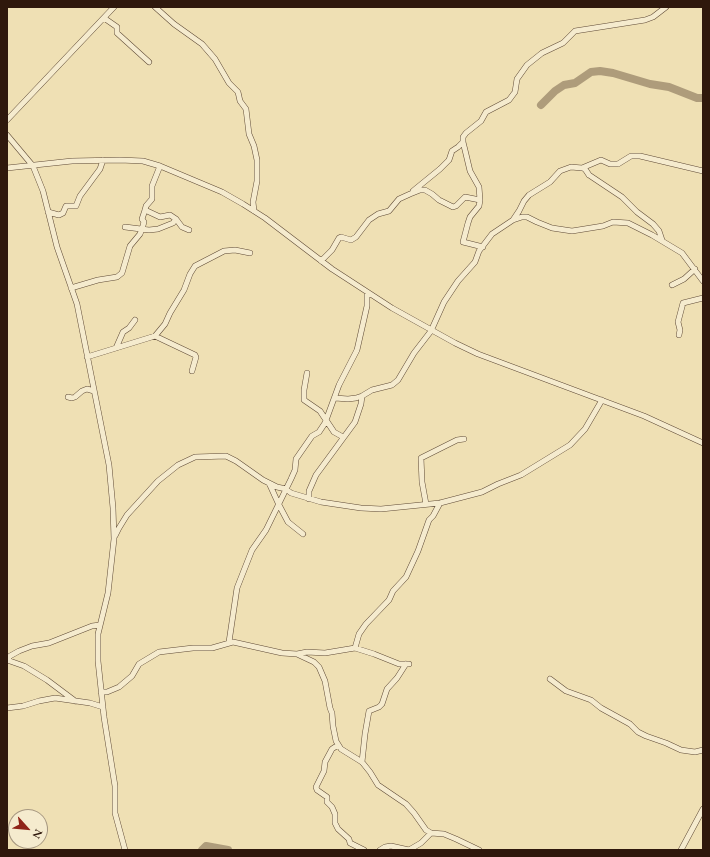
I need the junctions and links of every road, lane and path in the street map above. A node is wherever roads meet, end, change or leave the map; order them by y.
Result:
1 (114, 7) edge
2 (154, 7) edge
3 (666, 7) edge
4 (104, 18) junction
5 (149, 62) dead end
6 (7, 120) edge
7 (7, 135) edge
8 (463, 142) junction
9 (103, 160) junction
10 (33, 166) junction
11 (160, 166) junction
12 (7, 168) edge
13 (582, 168) junction
14 (703, 171) edge
15 (410, 194) junction
16 (480, 200) junction
17 (145, 210) junction
18 (254, 211) junction
19 (48, 212) junction
20 (176, 219) junction
21 (513, 220) junction
22 (125, 227) dead end
23 (142, 229) junction
24 (189, 230) dead end
25 (662, 240) junction
26 (483, 247) junction
27 (250, 253) dead end
28 (321, 261) junction
29 (695, 269) junction
30 (703, 281) edge
31 (672, 285) dead end
32 (71, 288) junction
33 (367, 292) junction
34 (703, 298) edge
35 (135, 320) dead end
36 (431, 331) junction
37 (679, 335) dead end
38 (155, 336) junction
39 (116, 348) junction
40 (87, 357) junction
41 (192, 371) dead end
42 (306, 373) dead end
43 (94, 391) junction
44 (362, 396) junction
45 (68, 397) dead end
46 (335, 398) junction
47 (602, 400) junction
48 (326, 419) junction
49 (343, 437) junction
50 (464, 439) dead end
51 (703, 443) edge
52 (269, 483) junction
53 (286, 489) junction
54 (309, 499) junction
55 (440, 503) junction
56 (426, 504) junction
57 (279, 505) junction
58 (303, 534) dead end
59 (114, 539) junction
60 (100, 625) junction
61 (229, 642) junction
62 (355, 648) junction
63 (296, 654) junction
64 (7, 660) edge
65 (550, 679) dead end
66 (101, 692) junction
67 (76, 702) junction
68 (103, 706) junction
69 (7, 708) edge
70 (338, 745) junction
71 (703, 750) edge
72 (362, 762) junction
73 (703, 809) edge
74 (431, 833) junction
75 (125, 850) edge
76 (364, 850) edge
77 (380, 850) edge
78 (478, 850) edge
79 (681, 850) edge

1 - 4 street
2 - 18 street
3 - 8 street
4 - 5 street
4 - 6 street
7 - 10 street
8 - 15 street
8 - 16 street
9 - 10 street
9 - 11 street
9 - 19 street
10 - 12 street
10 - 19 street
11 - 17 street
11 - 18 street
13 - 14 street
13 - 21 street
13 - 25 street
15 - 16 street
15 - 28 street
16 - 26 street
17 - 20 street
17 - 23 street
18 - 28 street
19 - 32 street
20 - 23 street
20 - 24 street
21 - 25 street
21 - 26 street
22 - 23 street
23 - 32 street
25 - 29 street
26 - 36 street
27 - 38 street
28 - 33 street
29 - 30 street
29 - 31 street
32 - 40 street
33 - 36 street
33 - 46 street
34 - 37 street
35 - 39 street
36 - 44 street
36 - 47 street
38 - 39 street
38 - 41 street
39 - 40 street
40 - 43 street
42 - 48 street
43 - 45 street
43 - 59 street
44 - 46 street
44 - 49 street
46 - 48 street
47 - 51 street
47 - 55 street
48 - 49 street
48 - 53 street
49 - 54 street
50 - 56 street
52 - 53 street
52 - 57 street
52 - 59 street
53 - 54 street
53 - 57 street
54 - 56 street
55 - 56 street
55 - 62 street
57 - 58 street
57 - 61 street
59 - 60 street
60 - 64 street
60 - 66 street
61 - 63 street
61 - 66 street
62 - 63 street
62 - 72 street
63 - 70 street
64 - 67 street
65 - 71 street
66 - 68 street
67 - 68 street
67 - 69 street
68 - 75 street
70 - 72 street
70 - 76 street
72 - 74 street
73 - 79 street
74 - 77 street
74 - 78 street

